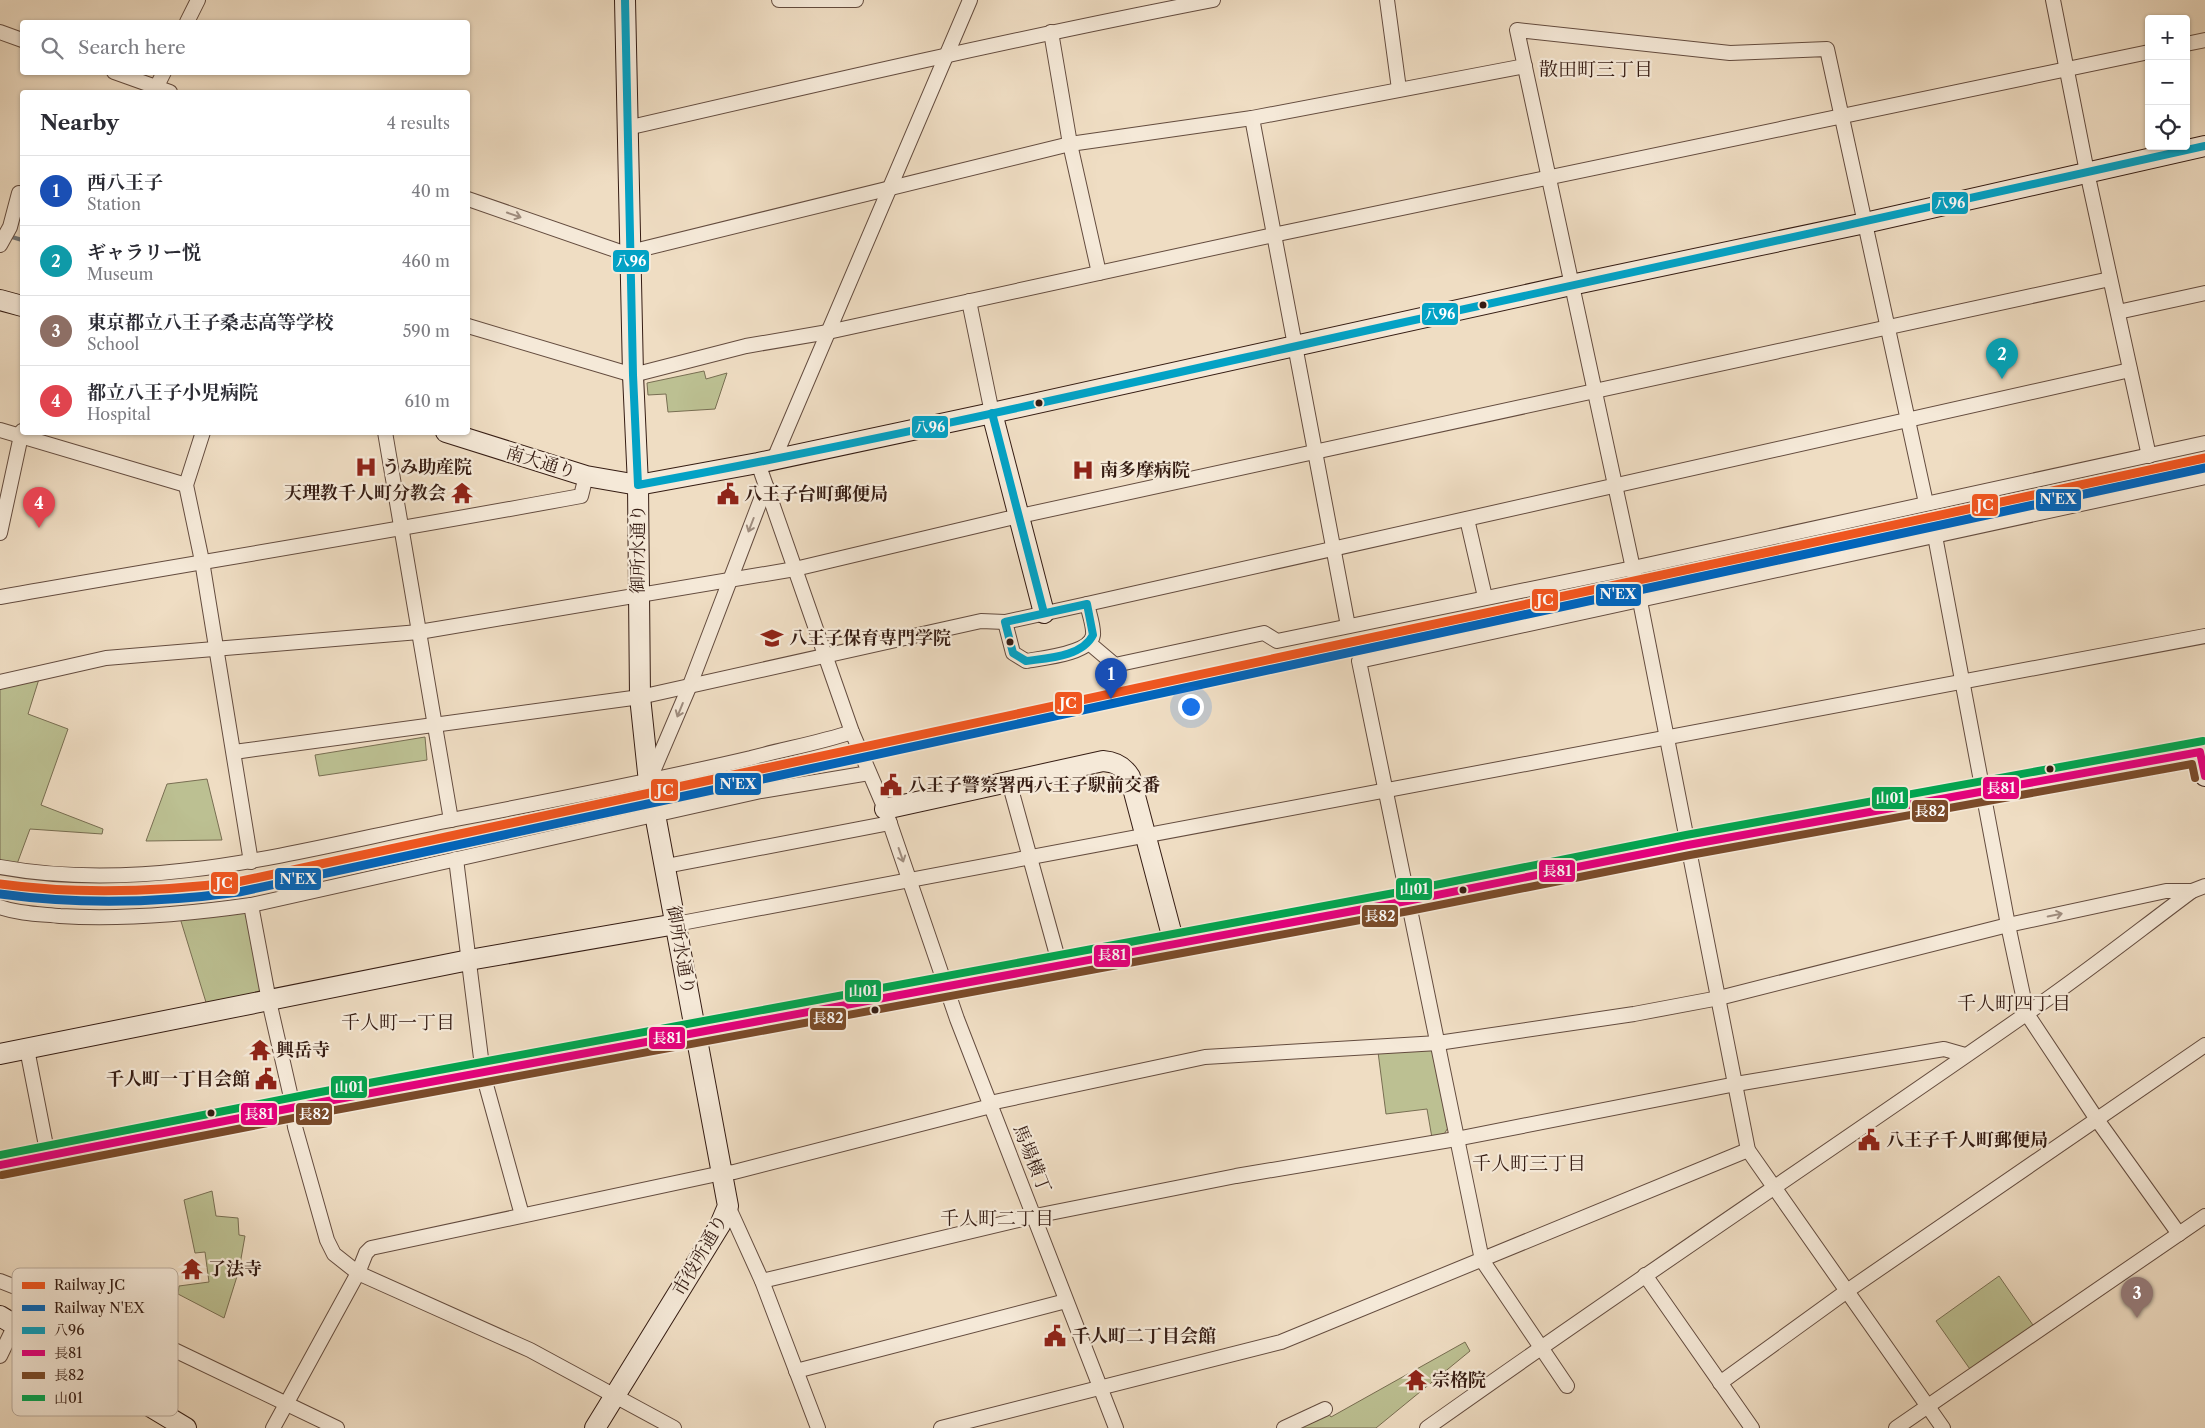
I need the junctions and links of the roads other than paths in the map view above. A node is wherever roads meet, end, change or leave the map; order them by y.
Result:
1 (198, 0) edge
2 (625, 0) edge
3 (779, 0) edge
4 (856, 0) edge
5 (970, 0) edge
6 (1213, 0) edge
7 (1387, 0) edge
8 (2054, 0) edge
9 (188, 20) edge
10 (0, 32) edge
11 (1051, 32) junction
12 (20, 39) edge
13 (2205, 40) edge
14 (2190, 43) edge
15 (2145, 53) edge
16 (947, 57) junction
17 (1525, 66) junction
18 (2068, 69) junction
19 (121, 75) edge
20 (162, 75) edge
21 (1399, 89) junction
22 (155, 90) edge
23 (1842, 116) junction
24 (1252, 118) junction
25 (627, 128) junction
26 (1070, 144) junction
27 (2205, 146) edge
28 (2087, 172) junction
29 (1548, 178) junction
30 (890, 189) junction
31 (20, 193) edge
32 (470, 200) edge
33 (1865, 223) junction
34 (1273, 235) junction
35 (0, 245) edge
36 (630, 252) junction
37 (1099, 273) junction
38 (2110, 279) junction
39 (1571, 285) junction
40 (2205, 293) edge
41 (0, 300) edge
42 (969, 301) junction
43 (20, 305) edge
44 (2118, 312) junction
45 (470, 327) edge
46 (1888, 327) junction
47 (828, 332) junction
48 (1296, 345) junction
49 (2130, 370) junction
50 (632, 375) junction
51 (1594, 391) junction
52 (992, 414) junction
53 (1908, 419) junction
54 (0, 430) edge
55 (20, 433) edge
56 (22, 435) edge
57 (28, 435) edge
58 (202, 435) edge
59 (386, 435) edge
60 (456, 435) edge
61 (2205, 443) edge
62 (1316, 452) junction
63 (2148, 456) junction
64 (766, 461) junction
65 (586, 476) junction
66 (2205, 477) edge
67 (186, 485) junction
68 (638, 485) junction
69 (1615, 485) junction
70 (766, 486) junction
71 (1926, 503) junction
72 (1020, 516) junction
73 (1467, 519) junction
74 (402, 529) junction
75 (0, 533) edge
76 (1935, 536) junction
77 (1334, 549) junction
78 (202, 561) junction
79 (1633, 568) junction
80 (796, 569) junction
81 (729, 579) junction
82 (638, 594) junction
83 (0, 597) edge
84 (1485, 597) junction
85 (1640, 601) junction
86 (1087, 604) junction
87 (1044, 613) junction
88 (1005, 622) junction
89 (1348, 626) junction
90 (419, 632) junction
91 (2205, 636) edge
92 (1089, 643) junction
93 (215, 648) junction
94 (826, 655) junction
95 (0, 682) edge
96 (1962, 683) junction
97 (690, 685) junction
98 (640, 697) junction
99 (434, 725) junction
100 (852, 732) junction
101 (1666, 738) junction
102 (234, 752) junction
103 (2203, 759) edge
104 (869, 773) junction
105 (649, 782) junction
106 (1009, 782) junction
107 (1385, 790) junction
108 (1984, 791) junction
109 (656, 815) junction
110 (887, 816) junction
111 (451, 820) junction
112 (1146, 835) junction
113 (1688, 845) junction
114 (1029, 857) junction
115 (456, 859) junction
116 (252, 862) junction
117 (666, 866) junction
118 (0, 867) edge
119 (910, 879) junction
120 (2199, 888) edge
121 (1407, 901) junction
122 (251, 906) junction
123 (0, 907) edge
124 (676, 924) junction
125 (2008, 925) junction
126 (1174, 943) junction
127 (469, 960) junction
128 (1060, 966) junction
129 (947, 987) junction
130 (1718, 998) junction
131 (269, 1001) junction
132 (2027, 1014) junction
133 (695, 1033) junction
134 (1438, 1043) junction
135 (2205, 1045) edge
136 (27, 1049) junction
137 (0, 1054) edge
138 (1965, 1055) junction
139 (483, 1074) junction
140 (1736, 1084) junction
141 (991, 1105) junction
142 (293, 1109) junction
143 (2098, 1121) junction
144 (1456, 1139) junction
145 (1748, 1150) junction
146 (48, 1156) junction
147 (0, 1165) edge
148 (722, 1173) junction
149 (1774, 1188) junction
150 (728, 1206) junction
151 (522, 1215) junction
152 (1035, 1216) junction
153 (2205, 1216) edge
154 (2178, 1234) junction
155 (1482, 1260) junction
156 (358, 1273) junction
157 (1644, 1274) junction
158 (0, 1281) edge
159 (762, 1281) junction
160 (12, 1286) edge
161 (1847, 1291) junction
162 (1066, 1301) junction
163 (8, 1321) edge
164 (1540, 1348) junction
165 (178, 1352) edge
166 (0, 1356) edge
167 (796, 1371) junction
168 (1720, 1383) junction
169 (1567, 1386) dead end
170 (1100, 1388) junction
171 (616, 1395) junction
172 (286, 1404) junction
173 (1928, 1406) junction
174 (1325, 1409) dead end
175 (166, 1416) edge
176 (186, 1428) edge
177 (273, 1428) edge
178 (337, 1428) edge
179 (595, 1428) edge
180 (674, 1428) edge
181 (818, 1428) edge
182 (941, 1428) edge
183 (1116, 1428) edge
184 (1284, 1428) edge
185 (1427, 1428) edge
186 (1752, 1428) edge
187 (1896, 1428) edge
188 (1943, 1428) edge

1 - 9 street
2 - 25 street, 御所水通り
3 - 4 street
5 - 16 street
6 - 11 street
7 - 21 street
8 - 18 street
10 - 12 street
11 - 16 street
11 - 26 street
13 - 14 street
15 - 18 street
16 - 25 street
16 - 30 street
17 - 21 street
17 - 23 street
17 - 29 street
18 - 23 street
18 - 28 street
19 - 22 street
20 - 22 street
21 - 24 street
23 - 29 street
23 - 33 street
24 - 26 street
24 - 34 street
25 - 36 street, 御所水通り
26 - 30 street
26 - 37 street
27 - 28 street
28 - 33 street
28 - 38 street
29 - 34 street
29 - 39 street
30 - 36 street
30 - 47 street
31 - 35 street
32 -> 36 street
33 - 39 street
33 - 46 street
34 - 37 street
34 - 48 street
36 - 50 street, 御所水通り
37 - 42 street
38 - 44 street
38 - 46 street
39 - 48 street
39 - 51 street
40 - 44 street
41 - 43 street
42 - 47 street
42 - 52 street
44 - 49 street
45 - 50 street
46 - 51 street
46 - 53 street
47 - 50 street
47 - 64 street
48 - 52 street
48 - 62 street
49 - 53 street
49 - 63 street
50 - 68 street, 御所水通り
51 - 62 street
51 - 69 street
52 - 64 street
52 - 72 street
53 - 69 street
53 - 71 street
54 - 55 street
56 - 75 street
57 - 67 street
58 - 67 street
59 - 74 street
60 - 65 street, 南大通り
61 - 63 street
62 - 72 street
62 - 77 street
63 - 71 street
64 - 68 street
64 - 70 street, 馬場横丁
65 - 68 street, 南大通り
65 - 74 street
66 - 76 street
67 - 78 street
68 - 82 street, 御所水通り
69 - 73 street
69 - 79 street
70 - 80 street, 馬場横丁
70 -> 81 street
71 - 79 street
72 - 80 street
72 - 87 street
73 - 77 street
73 - 84 street
74 - 78 street
74 - 90 street
76 - 85 street
76 - 96 street
77 - 86 street
77 - 89 street
78 - 83 street
78 - 93 street
79 - 84 street
79 - 85 street
80 - 81 street
80 - 94 street, 馬場横丁
81 - 82 street
81 - 97 street
82 - 90 street
82 - 98 street, 御所水通り
84 - 89 street
85 - 101 street
85 - 107 street
86 - 87 street
86 - 92 street
87 - 88 street
88 - 92 street
88 - 94 street
89 - 92 street
90 - 93 street
90 - 99 street
91 - 96 street
93 - 95 street
93 - 102 street
94 - 97 street
94 - 100 street, 馬場横丁
96 - 101 street
96 - 108 street
97 - 98 street
97 -> 105 street
98 - 99 street
98 - 105 street, 御所水通り
99 - 102 street
99 - 111 street
100 - 104 street, 馬場横丁
100 - 105 street
101 - 107 street
101 - 113 street
102 - 116 street
103 - 108 highway
104 - 109 street
104 - 110 street, 馬場横丁
105 - 109 street, 御所水通り
105 - 111 street
106 - 110 street
106 - 112 street
106 - 114 street
107 - 112 street
107 - 121 street
108 - 113 highway
108 - 125 street
109 - 115 street
109 - 117 street, 御所水通り
110 - 117 street
110 -> 119 street, 馬場横丁
111 - 116 street
112 - 114 street
112 - 126 street
113 - 121 highway
113 - 130 street
114 - 119 street
114 - 128 street
115 - 122 street
115 - 127 street
116 - 118 street
117 - 124 street, 御所水通り
119 - 124 street
119 - 129 street, 馬場横丁
125 -> 120 street
120 - 132 street
121 - 126 highway
121 - 134 street
122 - 123 street
122 - 131 street
124 - 127 street
124 - 133 street, 御所水通り
125 - 130 street
125 - 132 street
126 - 128 highway
127 - 131 street
127 - 139 street
128 - 129 highway
129 - 133 highway
129 - 141 street, 馬場横丁
130 - 134 street
130 - 140 street
131 - 136 street
131 - 142 street
132 - 138 street
132 - 143 street
133 - 139 highway
133 - 148 street, 市役所通り
134 - 141 street
134 - 144 street
135 - 143 street
136 - 137 street
136 - 146 street
138 - 140 street
138 - 149 street
139 - 142 highway
139 - 151 street
140 - 144 street
140 - 145 street
141 - 148 street
141 - 152 street, 馬場横丁
142 - 146 highway
142 - 156 street
143 - 154 street
143 - 161 street
144 - 152 street
144 - 155 street
145 - 149 street
145 - 155 street
146 - 147 highway
148 - 150 street, 市役所通り
148 - 151 street
149 - 157 street
149 - 161 street
150 - 159 street
150 - 171 street, 市役所通り
151 - 156 street
152 - 159 street
152 - 162 street, 馬場横丁
153 - 154 street
154 - 173 street
155 - 164 street
155 - 170 street
156 - 171 street
156 - 172 street
157 - 164 street
157 - 168 street
158 - 160 street
159 - 167 street
161 - 168 street
161 - 173 street
162 - 167 street
162 - 170 street, 馬場横丁
163 - 166 street
164 - 169 street
164 - 185 street
165 - 172 street
167 - 181 street
168 - 186 street
170 - 182 street
170 - 183 street, 馬場横丁
171 - 179 street, 市役所通り
171 - 180 street
172 - 177 street
172 - 178 street
173 - 187 street
173 - 188 street
174 - 184 street
175 - 176 street

